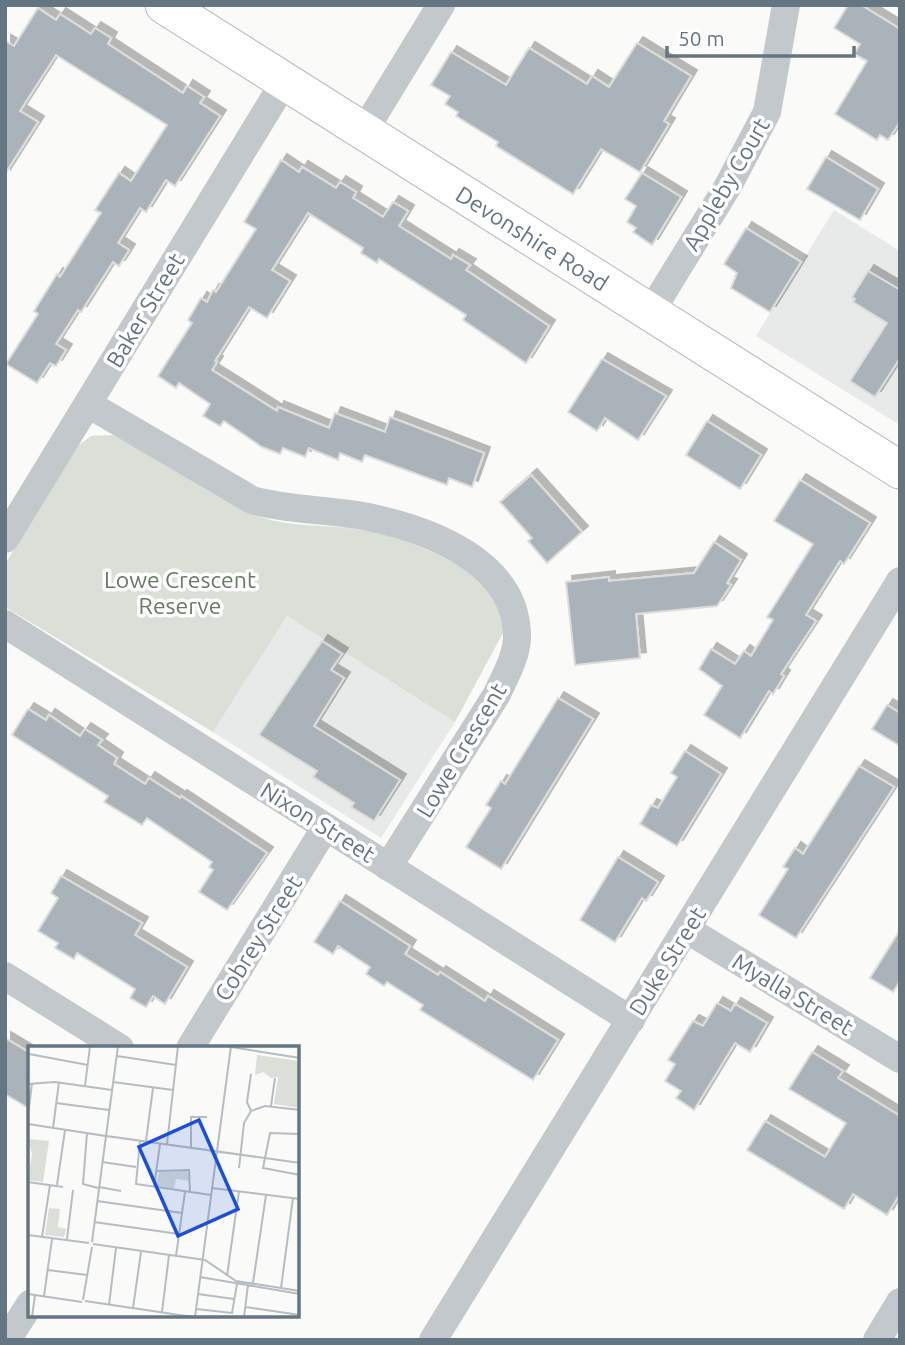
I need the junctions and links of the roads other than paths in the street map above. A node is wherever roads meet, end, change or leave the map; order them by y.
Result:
1 (164, 5) edge
2 (441, 5) edge
3 (786, 5) edge
4 (285, 81) junction
5 (364, 131) junction
6 (650, 313) junction
7 (88, 404) junction
8 (900, 470) edge
9 (5, 539) edge
10 (900, 581) edge
11 (5, 624) edge
12 (325, 828) junction
13 (388, 867) junction
14 (687, 929) junction
15 (5, 976) edge
16 (631, 1020) junction
17 (117, 1046) edge
18 (191, 1046) edge
19 (900, 1059) edge
20 (900, 1302) edge
21 (28, 1307) edge
22 (9, 1331) edge
23 (433, 1340) edge
24 (877, 1340) edge

1 - 4 main road, Devonshire Road
2 - 5 street
3 - 6 street, Appleby Court
4 - 5 main road, Devonshire Road
4 - 7 street, Baker Street
5 - 6 main road, Devonshire Road
6 - 8 main road, Devonshire Road
7 - 9 street, Baker Street
7 - 13 street, Lowe Crescent
10 - 14 street, Duke Street
11 - 12 street, Nixon Street
12 - 13 street, Nixon Street
12 - 18 street, Cobrey Street
13 - 16 street, Nixon Street
14 - 16 street, Duke Street
14 - 19 street, Myalla Street
15 - 17 street
16 - 23 street, Duke Street
20 - 24 street
21 - 22 street

